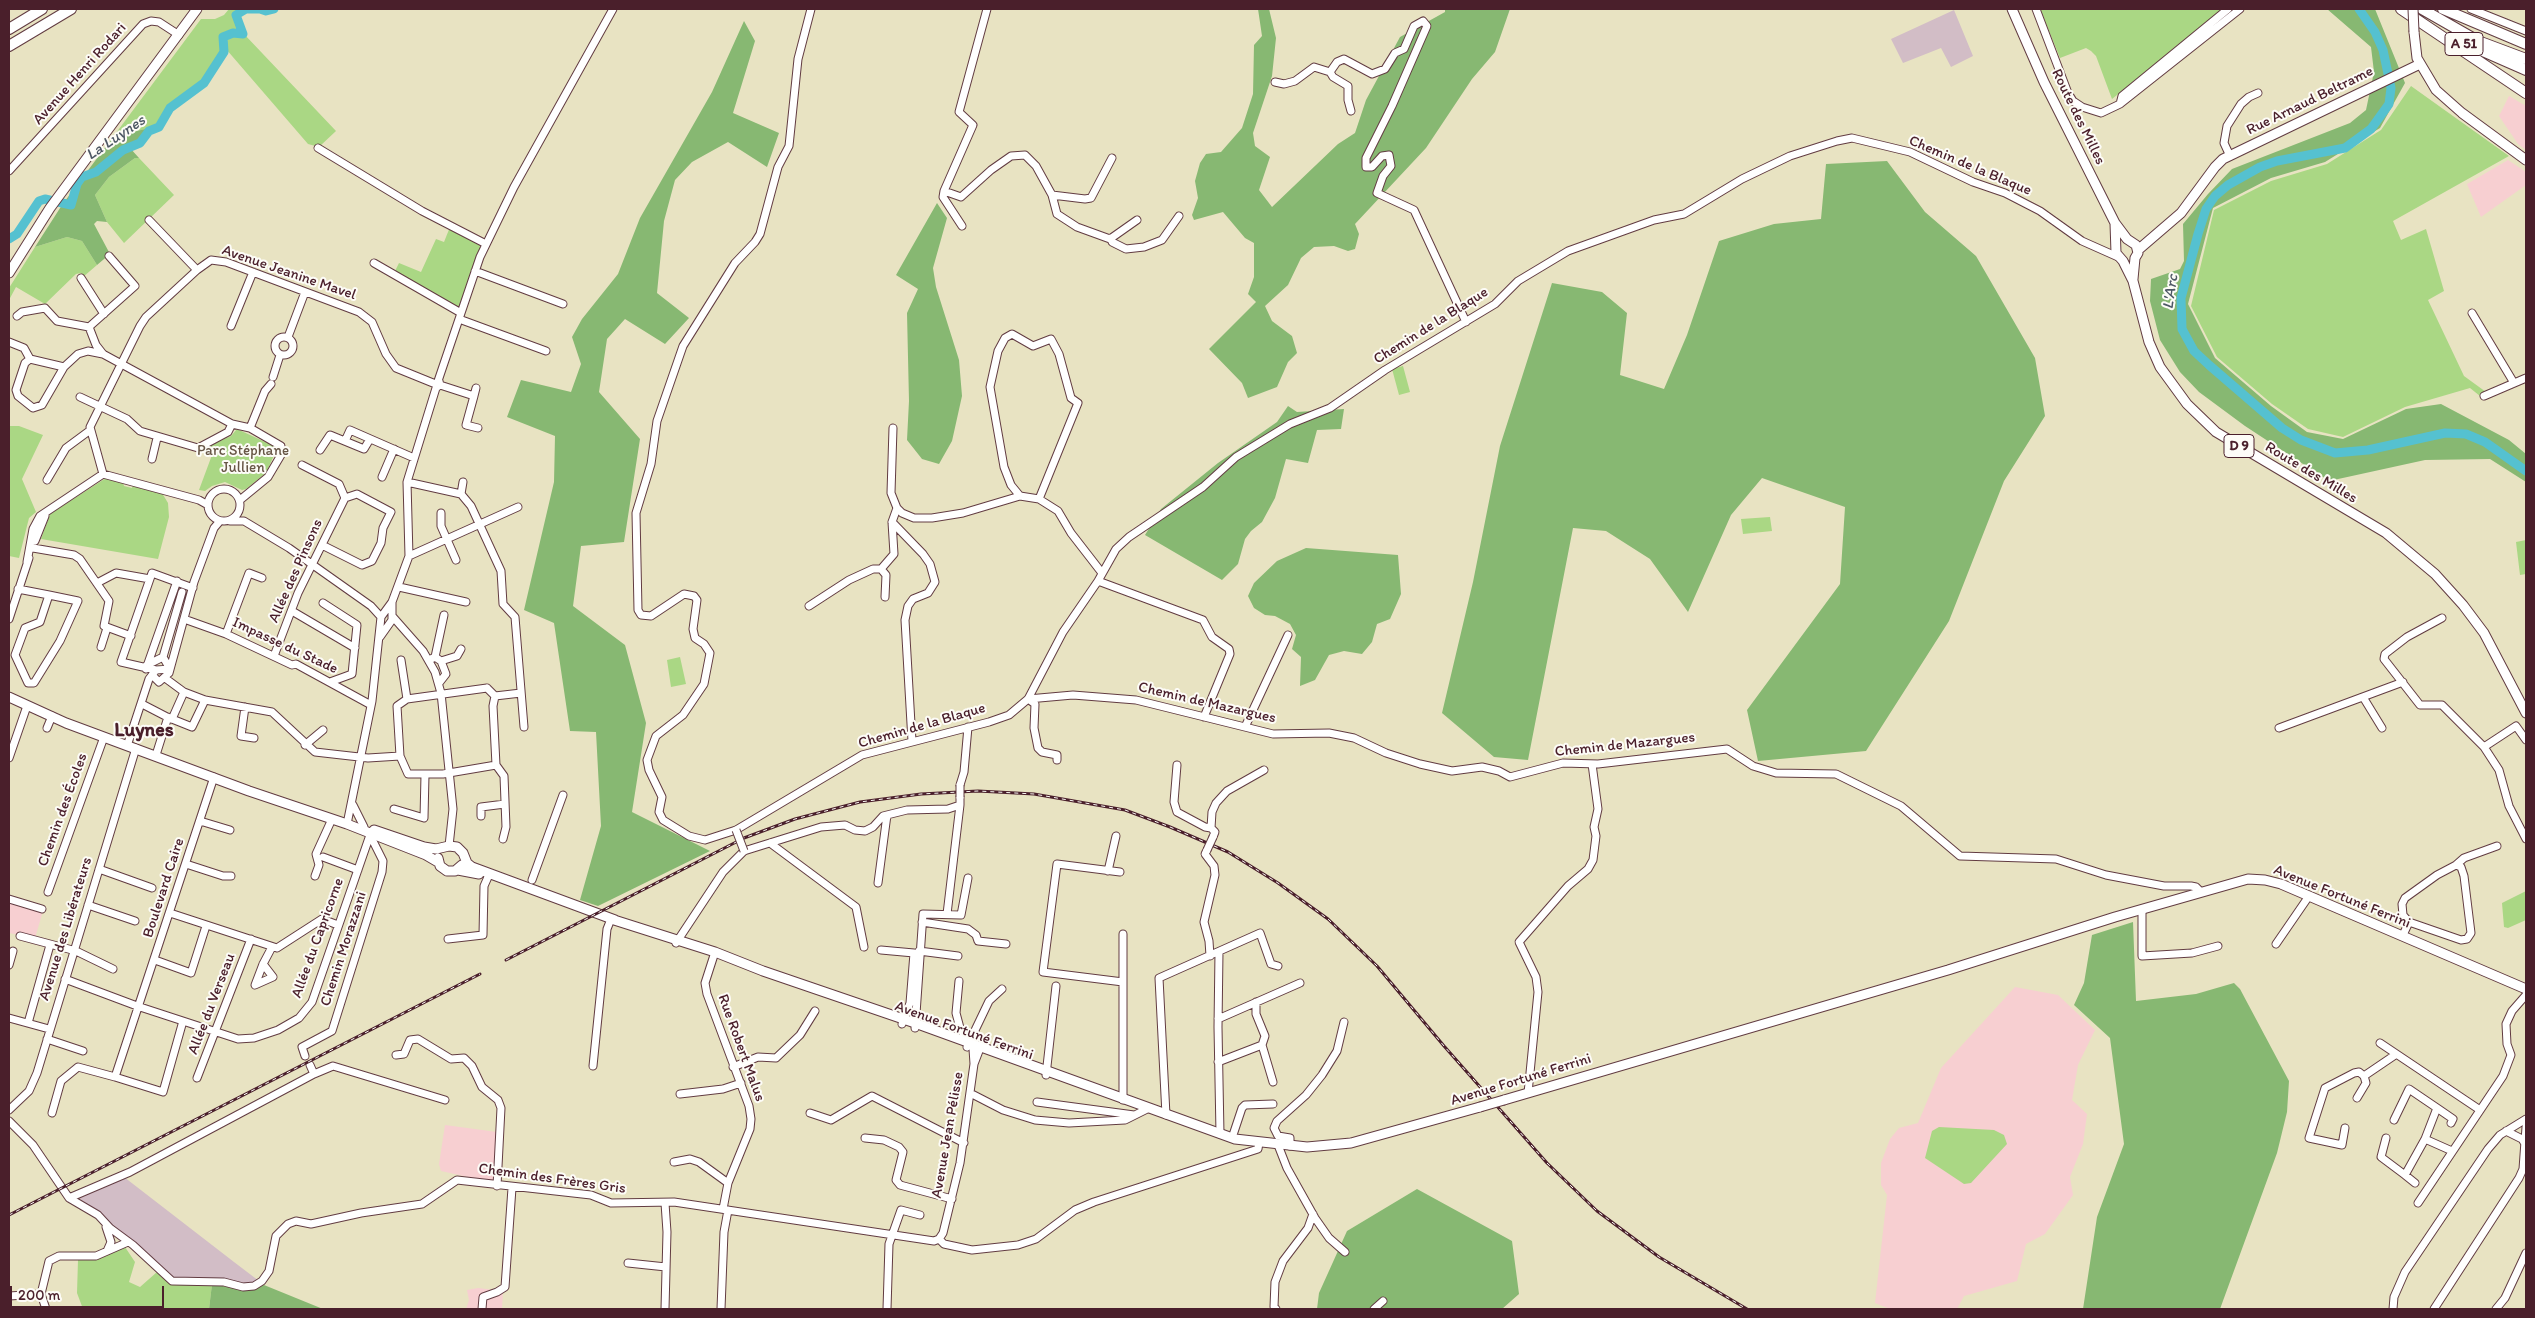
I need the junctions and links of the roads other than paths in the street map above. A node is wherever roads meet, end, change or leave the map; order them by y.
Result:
1 (42, 9) edge
2 (71, 9) edge
3 (197, 9) edge
4 (613, 9) edge
5 (811, 9) edge
6 (987, 9) edge
7 (2012, 9) edge
8 (2016, 9) edge
9 (2036, 9) edge
10 (2228, 9) edge
11 (2240, 9) edge
12 (2401, 9) edge
13 (2406, 9) edge
14 (2413, 9) edge
15 (2422, 9) edge
16 (2443, 9) edge
17 (2471, 9) edge
18 (2020, 23) junction
19 (9, 29) edge
20 (2526, 32) edge
21 (179, 35) junction
22 (2526, 44) edge
23 (9, 46) edge
24 (2526, 59) edge
25 (2416, 65) junction
26 (2526, 70) edge
27 (1330, 72) junction
28 (1275, 82) dead end
29 (2258, 93) dead end
30 (2526, 93) edge
31 (2120, 104) junction
32 (1351, 111) dead end
33 (318, 148) dead end
34 (2230, 156) junction
35 (1112, 158) dead end
36 (2526, 160) edge
37 (9, 171) edge
38 (944, 191) junction
39 (1052, 195) junction
40 (1180, 216) dead end
41 (149, 220) dead end
42 (1138, 220) dead end
43 (2115, 223) junction
44 (962, 226) dead end
45 (2156, 236) junction
46 (1111, 238) junction
47 (2130, 240) junction
48 (486, 244) junction
49 (2117, 246) junction
50 (2106, 250) junction
51 (2136, 254) junction
52 (109, 256) dead end
53 (2121, 259) junction
54 (374, 263) dead end
55 (196, 270) junction
56 (475, 271) junction
57 (253, 272) junction
58 (9, 273) edge
59 (81, 278) dead end
60 (2133, 281) junction
61 (305, 292) junction
62 (563, 304) dead end
63 (2472, 313) dead end
64 (104, 314) junction
65 (17, 316) dead end
66 (460, 316) junction
67 (1466, 322) junction
68 (231, 326) dead end
69 (89, 328) junction
70 (288, 337) junction
71 (9, 342) edge
72 (546, 351) dead end
73 (103, 354) junction
74 (280, 354) junction
75 (30, 359) junction
76 (122, 363) junction
77 (64, 367) junction
78 (2526, 378) edge
79 (2514, 383) junction
80 (437, 384) junction
81 (476, 388) dead end
82 (474, 396) junction
83 (2484, 396) dead end
84 (80, 397) dead end
85 (100, 406) junction
86 (232, 424) junction
87 (250, 428) junction
88 (478, 428) dead end
89 (893, 428) dead end
90 (89, 431) junction
91 (157, 438) junction
92 (370, 439) junction
93 (345, 441) junction
94 (394, 449) junction
95 (320, 450) dead end
96 (414, 458) junction
97 (152, 459) dead end
98 (302, 465) dead end
99 (103, 474) junction
100 (382, 477) dead end
101 (47, 480) dead end
102 (407, 482) junction
103 (463, 482) dead end
104 (248, 492) junction
105 (235, 493) junction
106 (212, 494) junction
107 (461, 494) junction
108 (1020, 496) junction
109 (345, 498) junction
110 (1039, 499) junction
111 (199, 500) junction
112 (240, 500) junction
113 (208, 505) junction
114 (518, 507) dead end
115 (897, 508) junction
116 (240, 511) junction
117 (48, 512) junction
118 (441, 513) dead end
119 (211, 515) junction
120 (220, 521) junction
121 (230, 521) junction
122 (244, 521) junction
123 (892, 522) junction
124 (480, 525) junction
125 (214, 528) junction
126 (447, 541) junction
127 (322, 545) junction
128 (33, 548) junction
129 (2413, 554) junction
130 (409, 556) junction
131 (456, 560) dead end
132 (27, 562) junction
133 (312, 564) junction
134 (880, 569) junction
135 (1102, 573) junction
136 (262, 578) dead end
137 (150, 580) junction
138 (1098, 581) junction
139 (177, 582) junction
140 (97, 583) junction
141 (399, 587) junction
142 (193, 588) junction
143 (18, 589) junction
144 (182, 592) dead end
145 (49, 595) junction
146 (885, 596) dead end
147 (466, 602) dead end
148 (322, 603) dead end
149 (809, 606) dead end
150 (292, 611) junction
151 (444, 615) dead end
152 (387, 618) junction
153 (2442, 618) dead end
154 (184, 619) junction
155 (9, 620) edge
156 (108, 628) junction
157 (226, 634) junction
158 (1288, 635) dead end
159 (131, 636) junction
160 (101, 648) dead end
161 (355, 648) junction
162 (461, 649) dead end
163 (274, 656) junction
164 (163, 657) junction
165 (401, 660) dead end
166 (435, 660) junction
167 (146, 667) junction
168 (161, 676) junction
169 (330, 682) junction
170 (2403, 682) junction
171 (439, 683) junction
172 (184, 692) junction
173 (442, 693) junction
174 (521, 693) junction
175 (495, 696) junction
176 (9, 697) edge
177 (2363, 697) junction
178 (407, 699) junction
179 (1028, 699) junction
180 (205, 700) junction
181 (9, 703) edge
182 (2526, 704) edge
183 (371, 705) junction
184 (141, 706) junction
185 (245, 706) junction
186 (27, 708) junction
187 (1204, 716) junction
188 (2524, 717) edge
189 (54, 718) junction
190 (170, 718) junction
191 (2516, 726) junction
192 (524, 727) dead end
193 (1245, 727) junction
194 (47, 728) dead end
195 (968, 728) junction
196 (2279, 728) dead end
197 (2382, 728) dead end
198 (323, 730) dead end
199 (104, 738) junction
200 (254, 738) dead end
201 (2526, 740) edge
202 (912, 741) junction
203 (306, 744) junction
204 (129, 746) junction
205 (2484, 747) junction
206 (156, 755) junction
207 (400, 756) junction
208 (361, 757) junction
209 (9, 758) edge
210 (1057, 760) dead end
211 (1592, 764) junction
212 (496, 765) junction
213 (1177, 765) dead end
214 (1264, 770) dead end
215 (450, 771) junction
216 (424, 775) junction
217 (214, 777) junction
218 (562, 795) dead end
219 (960, 801) junction
220 (505, 804) junction
221 (352, 805) junction
222 (394, 809) dead end
223 (887, 815) junction
224 (481, 816) dead end
225 (332, 819) junction
226 (200, 821) junction
227 (347, 824) junction
228 (452, 825) junction
229 (1211, 828) junction
230 (230, 830) dead end
231 (736, 830) junction
232 (367, 831) junction
233 (1116, 836) dead end
234 (503, 839) dead end
235 (2526, 839) edge
236 (770, 843) junction
237 (2496, 846) dead end
238 (447, 847) junction
239 (744, 851) junction
240 (462, 853) junction
241 (324, 858) dead end
242 (438, 862) junction
243 (186, 864) junction
244 (2456, 865) junction
245 (98, 869) junction
246 (358, 870) junction
247 (458, 870) junction
248 (1108, 871) junction
249 (1120, 872) dead end
250 (231, 876) dead end
251 (315, 876) dead end
252 (488, 877) junction
253 (968, 878) dead end
254 (532, 880) dead end
255 (878, 883) dead end
256 (152, 888) dead end
257 (48, 892) dead end
258 (2201, 892) junction
259 (2309, 896) junction
260 (9, 899) edge
261 (88, 905) junction
262 (574, 905) junction
263 (42, 909) dead end
264 (2142, 910) junction
265 (170, 913) junction
266 (946, 914) junction
267 (611, 919) junction
268 (136, 921) dead end
269 (922, 922) junction
270 (2409, 922) junction
271 (338, 925) junction
272 (206, 926) junction
273 (1123, 934) dead end
274 (2403, 935) junction
275 (20, 936) dead end
276 (448, 939) dead end
277 (251, 940) junction
278 (676, 941) junction
279 (1006, 944) dead end
280 (2276, 944) dead end
281 (50, 945) junction
282 (2218, 946) dead end
283 (272, 947) junction
284 (864, 947) dead end
285 (881, 950) dead end
286 (13, 951) dead end
287 (919, 951) junction
288 (73, 952) junction
289 (1220, 952) junction
290 (714, 954) junction
291 (958, 956) dead end
292 (1210, 956) junction
293 (155, 960) junction
294 (263, 964) dead end
295 (9, 966) edge
296 (1278, 966) dead end
297 (114, 969) dead end
298 (65, 979) junction
299 (959, 981) dead end
300 (1123, 982) junction
301 (1300, 983) dead end
302 (1056, 986) dead end
303 (2526, 988) edge
304 (1002, 989) dead end
305 (2526, 995) edge
306 (1256, 1002) junction
307 (138, 1006) junction
308 (815, 1011) dead end
309 (9, 1018) edge
310 (1218, 1019) junction
311 (183, 1021) junction
312 (903, 1022) junction
313 (1344, 1022) dead end
314 (28, 1024) junction
315 (915, 1026) junction
316 (49, 1030) junction
317 (216, 1033) junction
318 (47, 1039) junction
319 (2380, 1043) dead end
320 (1262, 1045) junction
321 (973, 1047) junction
322 (84, 1050) dead end
323 (396, 1054) dead end
324 (2395, 1055) junction
325 (305, 1056) dead end
326 (1218, 1062) junction
327 (310, 1065) dead end
328 (594, 1066) dead end
329 (734, 1066) junction
330 (1047, 1073) junction
331 (314, 1074) junction
332 (2364, 1076) junction
333 (115, 1077) junction
334 (197, 1078) dead end
335 (1273, 1082) dead end
336 (740, 1083) junction
337 (970, 1093) junction
338 (1528, 1093) junction
339 (680, 1094) dead end
340 (2357, 1098) dead end
341 (445, 1100) dead end
342 (1123, 1100) junction
343 (1037, 1102) dead end
344 (1273, 1104) dead end
345 (2437, 1108) junction
346 (1147, 1109) junction
347 (9, 1110) edge
348 (2480, 1110) junction
349 (52, 1113) dead end
350 (810, 1113) dead end
351 (1135, 1115) junction
352 (1166, 1116) junction
353 (2526, 1119) edge
354 (2394, 1120) dead end
355 (9, 1121) edge
356 (2450, 1123) dead end
357 (2526, 1127) edge
358 (2345, 1128) dead end
359 (2506, 1131) junction
360 (1220, 1134) junction
361 (865, 1138) dead end
362 (1232, 1138) junction
363 (2386, 1138) dead end
364 (2425, 1139) junction
365 (964, 1143) junction
366 (1259, 1143) junction
367 (2525, 1144) junction
368 (1278, 1145) junction
369 (1290, 1146) junction
370 (2452, 1151) junction
371 (674, 1162) dead end
372 (2406, 1175) junction
373 (728, 1183) junction
374 (2415, 1183) dead end
375 (497, 1186) junction
376 (512, 1188) junction
377 (69, 1198) junction
378 (952, 1199) junction
379 (664, 1203) junction
380 (2418, 1203) dead end
381 (726, 1210) junction
382 (1313, 1214) junction
383 (920, 1215) dead end
384 (103, 1220) junction
385 (894, 1235) junction
386 (120, 1237) junction
387 (939, 1239) junction
388 (128, 1242) junction
389 (106, 1252) junction
390 (1345, 1252) dead end
391 (2526, 1253) edge
392 (628, 1263) dead end
393 (666, 1267) junction
394 (41, 1294) junction
395 (9, 1296) edge
396 (1383, 1300) dead end
397 (46, 1309) edge
398 (482, 1309) edge
399 (665, 1309) edge
400 (721, 1309) edge
401 (887, 1309) edge
402 (1276, 1309) edge
403 (1374, 1309) edge
404 (2393, 1309) edge
405 (2434, 1309) edge
406 (2496, 1309) edge

1 - 19 highway
2 - 23 highway
3 - 21 main road
4 - 48 street
5 - 231 street, Chemin de la Blaque
6 - 38 street
7 - 18 main road, Route des Milles
8 - 18 main road, Route des Milles
9 - 31 street
10 - 31 street
11 - 31 street
12 - 30 highway
13 - 26 highway, A 51
14 - 25 main road, bridge
15 - 24 highway, A 51
16 - 22 highway
17 - 20 street
18 - 43 main road, Route des Milles
21 - 37 street, Avenue Henri Rodari
21 - 58 main road
25 - 34 main road, Rue Arnaud Beltrame
25 - 36 main road
27 - 28 street
27 - 32 street
27 - 67 street
29 - 34 street
33 - 48 street
34 - 45 main road, Rue Arnaud Beltrame
35 - 39 street
38 - 39 street
38 - 44 street
39 - 46 street
40 - 46 street
41 - 55 street
42 - 46 street
43 - 47 main road
43 - 49 main road
45 - 47 main road
45 - 51 main road, Rue Arnaud Beltrame
47 - 49 main road
47 - 51 main road
48 - 56 street
49 - 50 street
49 - 53 main road
50 - 53 street, Chemin de la Blaque
50 - 67 street, Chemin de la Blaque
51 - 53 main road
51 - 60 main road, D 9
52 - 64 street
53 - 60 main road, D 9
54 - 66 street
55 - 57 street, Avenue Jeanine Mavel
55 - 76 street, Avenue Jeanine Mavel
56 - 62 street
56 - 66 street
57 - 61 street, Avenue Jeanine Mavel
57 - 68 street
59 - 64 street
60 - 129 main road, Route des Milles / D 9
61 - 70 street
61 - 80 street, Avenue Jeanine Mavel
63 - 79 street
64 - 69 street
65 - 69 street
66 - 72 street
66 - 80 street
67 - 135 street, Chemin de la Blaque
69 - 73 street
70 - 74 street
70 - 74 street
71 - 75 street
73 - 76 street
73 - 77 street
74 - 87 street
75 - 77 street
75 - 77 street
76 - 85 street, Avenue Jeanine Mavel
76 - 86 street
78 - 79 street
79 - 83 street
80 - 82 street, Avenue Jeanine Mavel
80 - 96 street
81 - 82 street
82 - 88 street
84 - 85 street
85 - 90 street, Avenue Jeanine Mavel
85 - 91 street
86 - 87 street
86 - 91 street
87 - 104 street
89 - 115 street
90 - 99 street
90 - 101 street
91 - 97 street
92 - 93 street
92 - 93 street
92 - 94 street
93 - 95 street
94 - 96 street
94 - 100 street
96 - 102 street
98 - 109 street
99 - 111 street
99 - 117 street
102 - 107 street
102 - 130 street
103 - 107 street
104 - 105 street
104 - 112 street
105 - 106 street
105 - 112 street
106 - 111 street
106 - 113 street
107 - 124 street
108 - 110 street
108 - 110 street
108 - 115 street
109 - 127 street, Allée des Pinsons
109 - 127 street
110 - 135 street
111 - 113 street
112 - 116 street
113 - 119 street
114 - 124 street
115 - 123 street
116 - 121 street
116 - 122 street
117 - 128 street
117 - 132 street
118 - 126 street
119 - 120 street
119 - 125 street
120 - 121 street
120 - 125 street
121 - 122 street
122 - 133 street
123 - 134 street
123 - 202 street
124 - 126 street
124 - 174 street
125 - 142 street, Avenue des Libérateurs
126 - 130 street
126 - 131 street
127 - 133 street, Allée des Pinsons
128 - 132 street
128 - 140 street
129 - 182 main road, Route des Milles / D 9
129 - 188 main road, Route des Milles / D 9
130 - 141 street
132 - 143 street
133 - 150 street, Allée des Pinsons
133 - 152 street
134 - 146 street
134 - 149 street
135 - 138 street, Chemin de la Blaque
136 - 157 street
137 - 139 street
137 - 140 street
137 - 159 street
138 - 179 street, Chemin de la Blaque
138 - 187 street
139 - 142 street
139 - 167 street
140 - 156 street
141 - 147 street
141 - 152 street
142 - 154 street, Avenue des Libérateurs
143 - 145 street
143 - 155 street
144 - 164 street
145 - 145 street
148 - 161 street
150 - 161 street
150 - 163 street, Allée des Pinsons
151 - 166 street
152 - 166 street
152 - 183 street
153 - 170 street
154 - 157 street, Impasse du Stade
154 - 168 street, Avenue des Libérateurs
156 - 159 street
156 - 160 street
157 - 163 street, Impasse du Stade
158 - 193 street
159 - 167 street
161 - 169 street
162 - 166 street
163 - 169 street, Impasse du Stade
164 - 167 street
164 - 168 street
165 - 178 street
166 - 171 street
166 - 171 street
167 - 168 street
168 - 172 street
168 - 184 street, Avenue des Libérateurs
169 - 183 street, Impasse du Stade
170 - 177 street
170 - 205 street
171 - 173 street
172 - 180 street
172 - 190 street
173 - 175 street
173 - 178 street
173 - 215 street
174 - 175 street
174 - 192 street
175 - 212 street
176 - 186 main road
177 - 196 street
177 - 197 street
178 - 207 street
179 - 187 street, Chemin de Mazargues
179 - 195 street, Chemin de la Blaque
179 - 210 street
180 - 185 street
180 - 190 street
181 - 186 main road
183 - 208 street
184 - 190 street
184 - 204 street, Avenue des Libérateurs
185 - 200 street
185 - 203 street
186 - 189 main road
186 - 209 street
187 - 193 street, Chemin de Mazargues
188 - 191 street
189 - 194 street
189 - 199 main road
190 - 206 street
191 - 201 street
191 - 205 street
193 - 211 street, Chemin de Mazargues
195 - 202 street, Chemin de la Blaque
195 - 219 street, bridge
198 - 203 street
199 - 204 main road
199 - 257 street, Chemin des Écoles
202 - 231 street, Chemin de la Blaque
203 - 208 street
204 - 206 main road
204 - 245 street, Avenue des Libérateurs
205 - 235 street
206 - 217 main road
207 - 208 street
207 - 216 street
208 - 221 street
211 - 258 street, Chemin de Mazargues
211 - 338 street
212 - 215 street
212 - 220 street
213 - 229 street
214 - 229 street
215 - 216 street
215 - 228 street
216 - 222 street
217 - 225 main road
217 - 226 street, Boulevard Caire
218 - 254 street
219 - 223 street
219 - 266 street
220 - 224 street
220 - 234 street
221 - 227 street
221 - 232 street
223 - 236 street
223 - 255 street
225 - 227 main road
225 - 251 street
226 - 230 street
226 - 243 street, Boulevard Caire
227 - 232 main road
228 - 238 street
228 - 240 street
229 - 292 street, bridge
231 - 239 street, bridge
232 - 238 main road
232 - 242 main road
232 - 246 street, Allée du Capricorne
232 - 325 street, Chemin Morazzani
233 - 248 street
236 - 239 street
236 - 284 street
237 - 244 street
238 - 240 main road
238 - 242 main road
239 - 278 street
240 - 247 main road
240 - 262 main road, Avenue Fortuné Ferrini
241 - 246 street
242 - 247 main road
243 - 250 street
243 - 265 street, Boulevard Caire
244 - 270 street
244 - 270 street
245 - 256 street
245 - 261 street, Avenue des Libérateurs
246 - 271 street, Allée du Capricorne
247 - 252 main road, Avenue Fortuné Ferrini
248 - 249 street
248 - 300 street
252 - 262 main road, Avenue Fortuné Ferrini
252 - 276 street
253 - 266 street
258 - 259 main road, Avenue Fortuné Ferrini
258 - 264 main road, Avenue Fortuné Ferrini
259 - 274 main road, Avenue Fortuné Ferrini
259 - 280 street
260 - 263 street
261 - 268 street
261 - 288 street, Avenue des Libérateurs
262 - 267 main road, Avenue Fortuné Ferrini
264 - 282 street
264 - 338 main road, Avenue Fortuné Ferrini
265 - 272 street
265 - 293 street, Boulevard Caire
266 - 269 street
267 - 278 main road, Avenue Fortuné Ferrini
267 - 328 street
269 - 279 street
269 - 287 street
270 - 274 street
271 - 283 street
271 - 317 street, Allée du Capricorne
272 - 277 street
272 - 293 street
273 - 300 street
274 - 303 main road, Avenue Fortuné Ferrini
275 - 281 street
277 - 283 street
277 - 317 street, Allée du Verseau
278 - 290 main road, Avenue Fortuné Ferrini
281 - 288 street
281 - 314 street
283 - 294 street
285 - 312 street
286 - 295 street
287 - 291 street
287 - 315 street
288 - 297 street
288 - 298 street, Avenue des Libérateurs
289 - 292 street
289 - 296 street
289 - 310 street
290 - 312 main road, Avenue Fortuné Ferrini
290 - 329 street, Rue Robert Malus
292 - 352 street
293 - 307 street, Boulevard Caire
298 - 307 street, Allée du Capricorne
298 - 316 street, Avenue des Libérateurs
299 - 321 street
300 - 342 street
301 - 306 street
302 - 330 street
304 - 321 street
305 - 348 street
306 - 310 street
306 - 320 street
307 - 311 street, Allée du Capricorne
307 - 333 street, Boulevard Caire
308 - 329 street
309 - 314 street
310 - 326 street
311 - 317 street, Allée du Capricorne
311 - 333 street
312 - 315 main road, Avenue Fortuné Ferrini
313 - 369 street
314 - 316 street
315 - 321 main road, Avenue Fortuné Ferrini
316 - 318 street, Avenue des Libérateurs
317 - 334 street, Allée du Verseau
318 - 322 street
318 - 347 street, Avenue des Libérateurs
319 - 324 street
320 - 326 street
320 - 335 street
321 - 330 main road, Avenue Fortuné Ferrini
321 - 337 street, Avenue Jean Pélisse
323 - 375 street
324 - 332 street
324 - 348 street
326 - 360 street
327 - 331 street
329 - 336 street, Rue Robert Malus
330 - 342 main road, Avenue Fortuné Ferrini
331 - 341 street
331 - 377 street
332 - 340 street
332 - 358 street
333 - 349 street
336 - 339 street
336 - 373 street, Rue Robert Malus
337 - 351 street
337 - 365 street, Avenue Jean Pélisse
338 - 369 main road, Avenue Fortuné Ferrini, bridge
342 - 346 main road, Avenue Fortuné Ferrini
343 - 351 street
344 - 362 street
345 - 354 street
345 - 356 street
345 - 364 street
346 - 351 street
346 - 352 main road, Avenue Fortuné Ferrini
348 - 370 street
350 - 365 street
352 - 360 main road, Avenue Fortuné Ferrini
353 - 359 street
355 - 377 street, Chemin des Frères Gris
357 - 367 street
359 - 367 street
359 - 404 street
360 - 362 main road, Avenue Fortuné Ferrini
361 - 378 street
362 - 366 main road, Avenue Fortuné Ferrini
363 - 372 street
364 - 370 street
364 - 372 street
365 - 378 street, Avenue Jean Pélisse
366 - 368 main road, Avenue Fortuné Ferrini
366 - 387 street, Chemin des Frères Gris
367 - 405 street
368 - 369 main road, Avenue Fortuné Ferrini
368 - 382 street
370 - 380 street
371 - 373 street
372 - 374 street
373 - 381 street, Rue Robert Malus
375 - 376 street, Chemin des Frères Gris
375 - 388 street, Chemin des Frères Gris
376 - 379 street, Chemin des Frères Gris
376 - 398 street
377 - 384 street, Chemin des Frères Gris
378 - 387 street, Avenue Jean Pélisse
379 - 381 street, Chemin des Frères Gris
379 - 393 street
381 - 385 street, Chemin des Frères Gris
381 - 400 street, Rue Robert Malus
382 - 390 street
382 - 402 street
383 - 385 street
384 - 386 street, Chemin des Frères Gris
384 - 389 street
385 - 387 street, Chemin des Frères Gris
385 - 401 street
386 - 388 street, Chemin des Frères Gris
386 - 389 street
388 - 389 street
389 - 394 street
391 - 406 street
392 - 393 street
393 - 399 street
394 - 395 street
394 - 397 street
396 - 403 street

